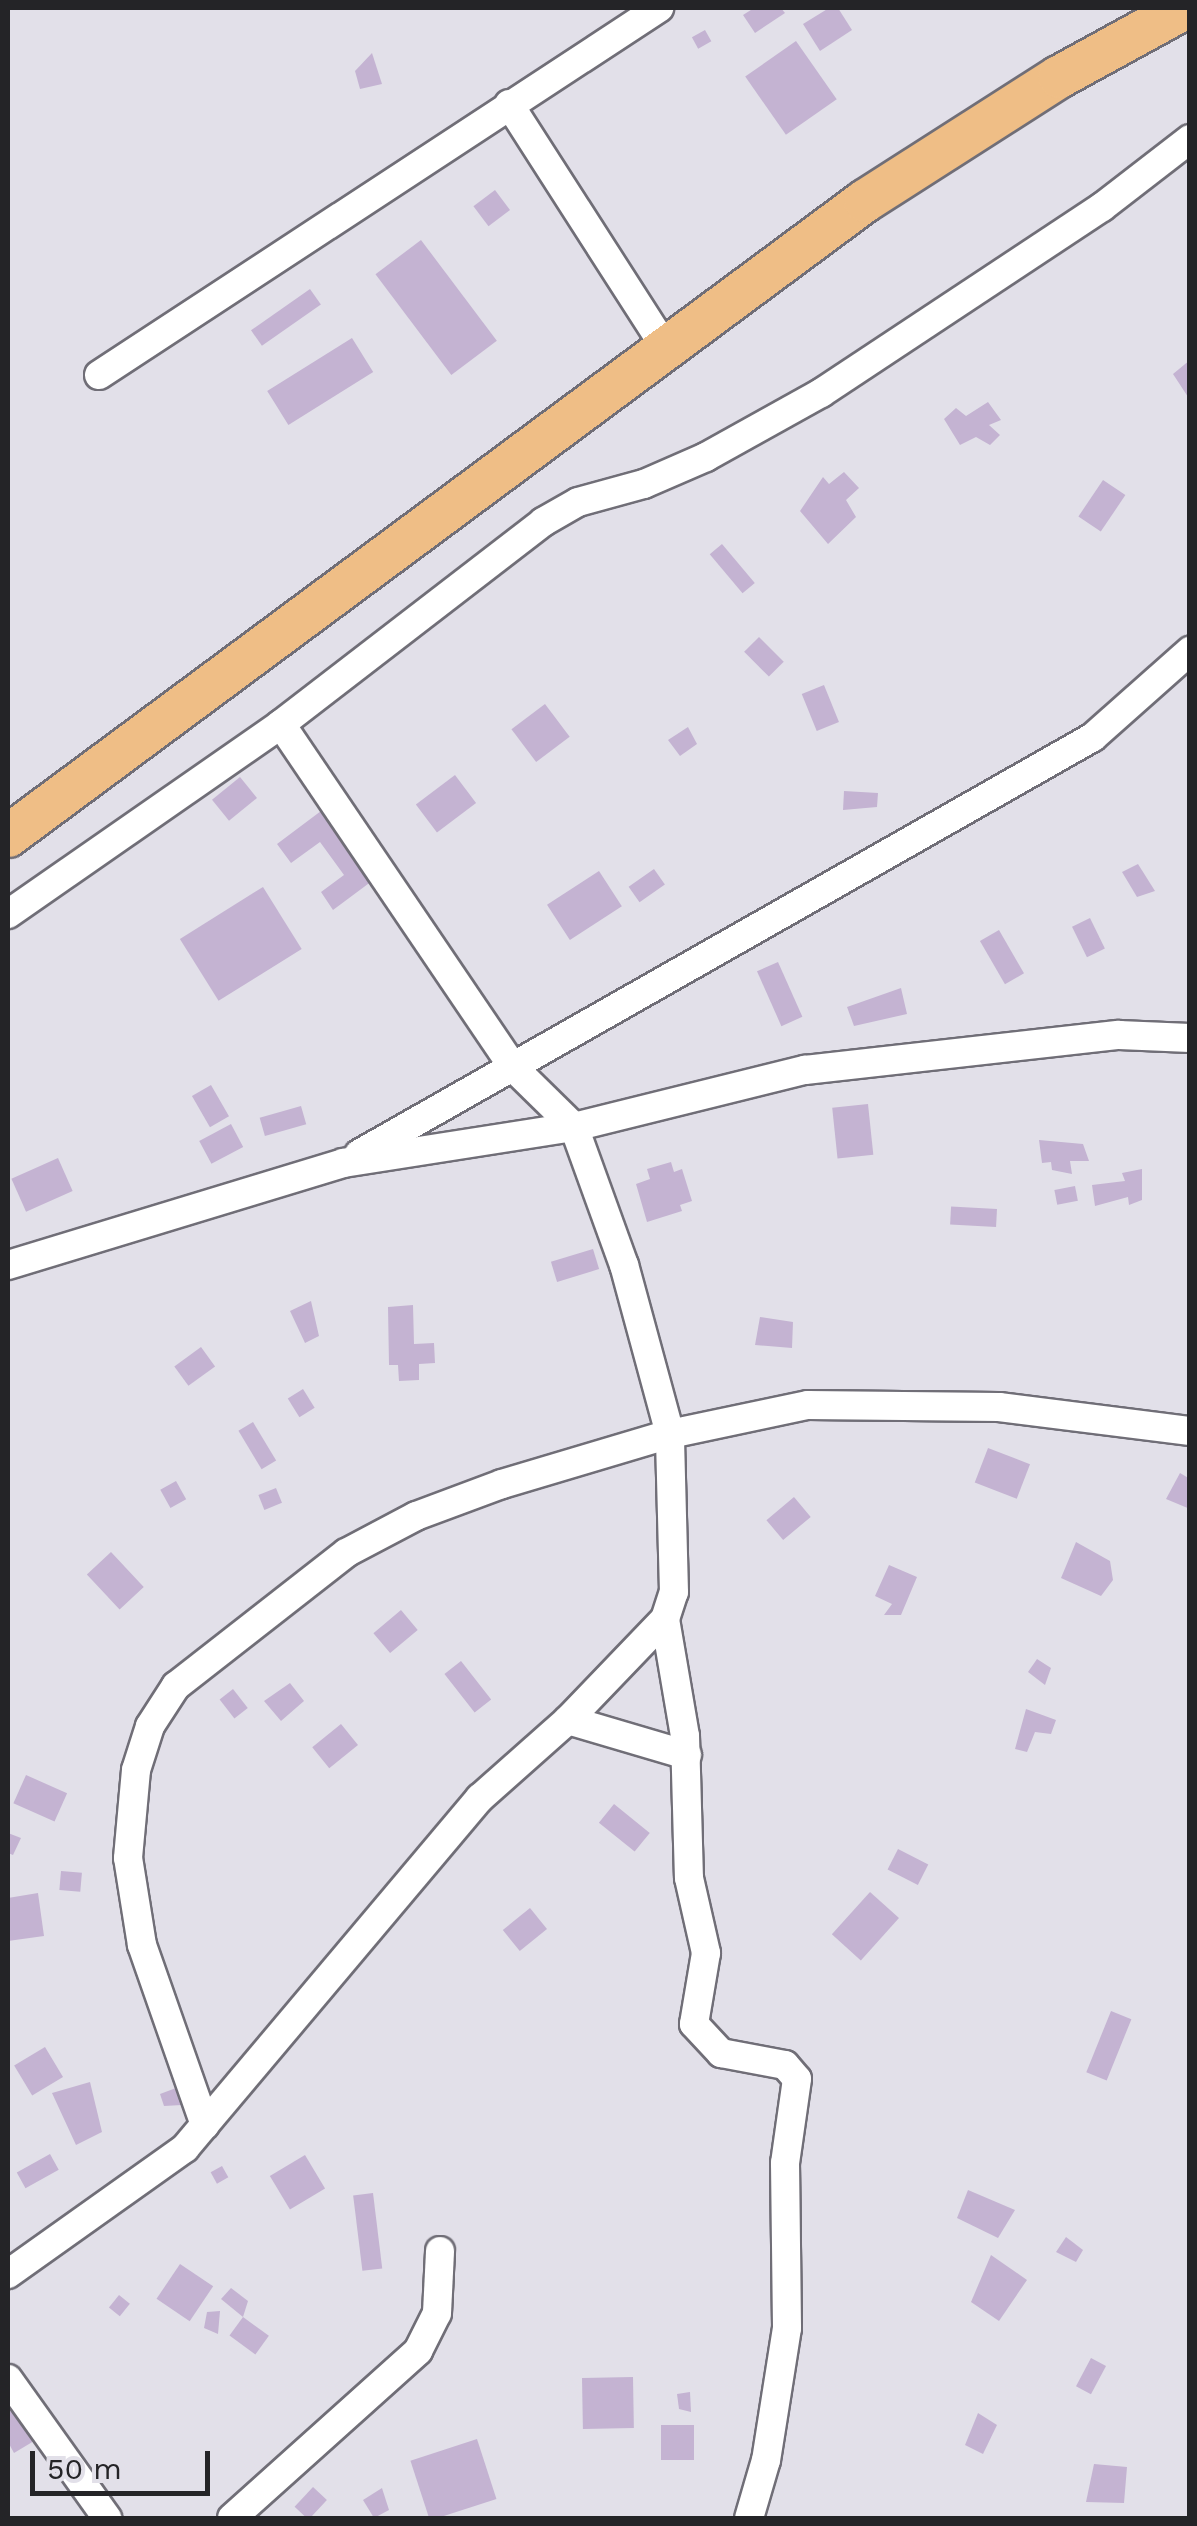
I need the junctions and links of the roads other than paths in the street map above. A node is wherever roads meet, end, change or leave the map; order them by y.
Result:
1 (660, 8) edge
2 (1185, 8) edge
3 (509, 104) junction
4 (1190, 138) edge
5 (664, 346) junction
6 (99, 375) dead end
7 (1190, 651) edge
8 (281, 724) junction
9 (8, 836) edge
10 (8, 914) edge
11 (1190, 1038) edge
12 (514, 1068) junction
13 (574, 1127) junction
14 (343, 1163) junction
15 (8, 1265) edge
16 (1190, 1431) edge
17 (670, 1434) junction
18 (664, 1618) junction
19 (568, 1720) junction
20 (687, 1755) junction
21 (205, 2125) junction
22 (440, 2251) dead end
23 (8, 2274) edge
24 (8, 2379) edge
25 (98, 2512) edge
26 (232, 2518) edge
27 (748, 2518) edge

1 - 3 street
2 - 5 main road
3 - 5 street
3 - 6 street
4 - 8 street
5 - 9 main road
7 - 12 street
8 - 10 street
8 - 12 street
11 - 13 street
12 - 13 street
12 - 14 street
13 - 14 street
13 - 17 street
14 - 15 street
16 - 17 street
17 - 18 street
17 - 21 street
18 - 19 street
18 - 20 street
19 - 20 street
19 - 21 street
20 - 27 street
21 - 23 street
22 - 26 street
24 - 25 street

